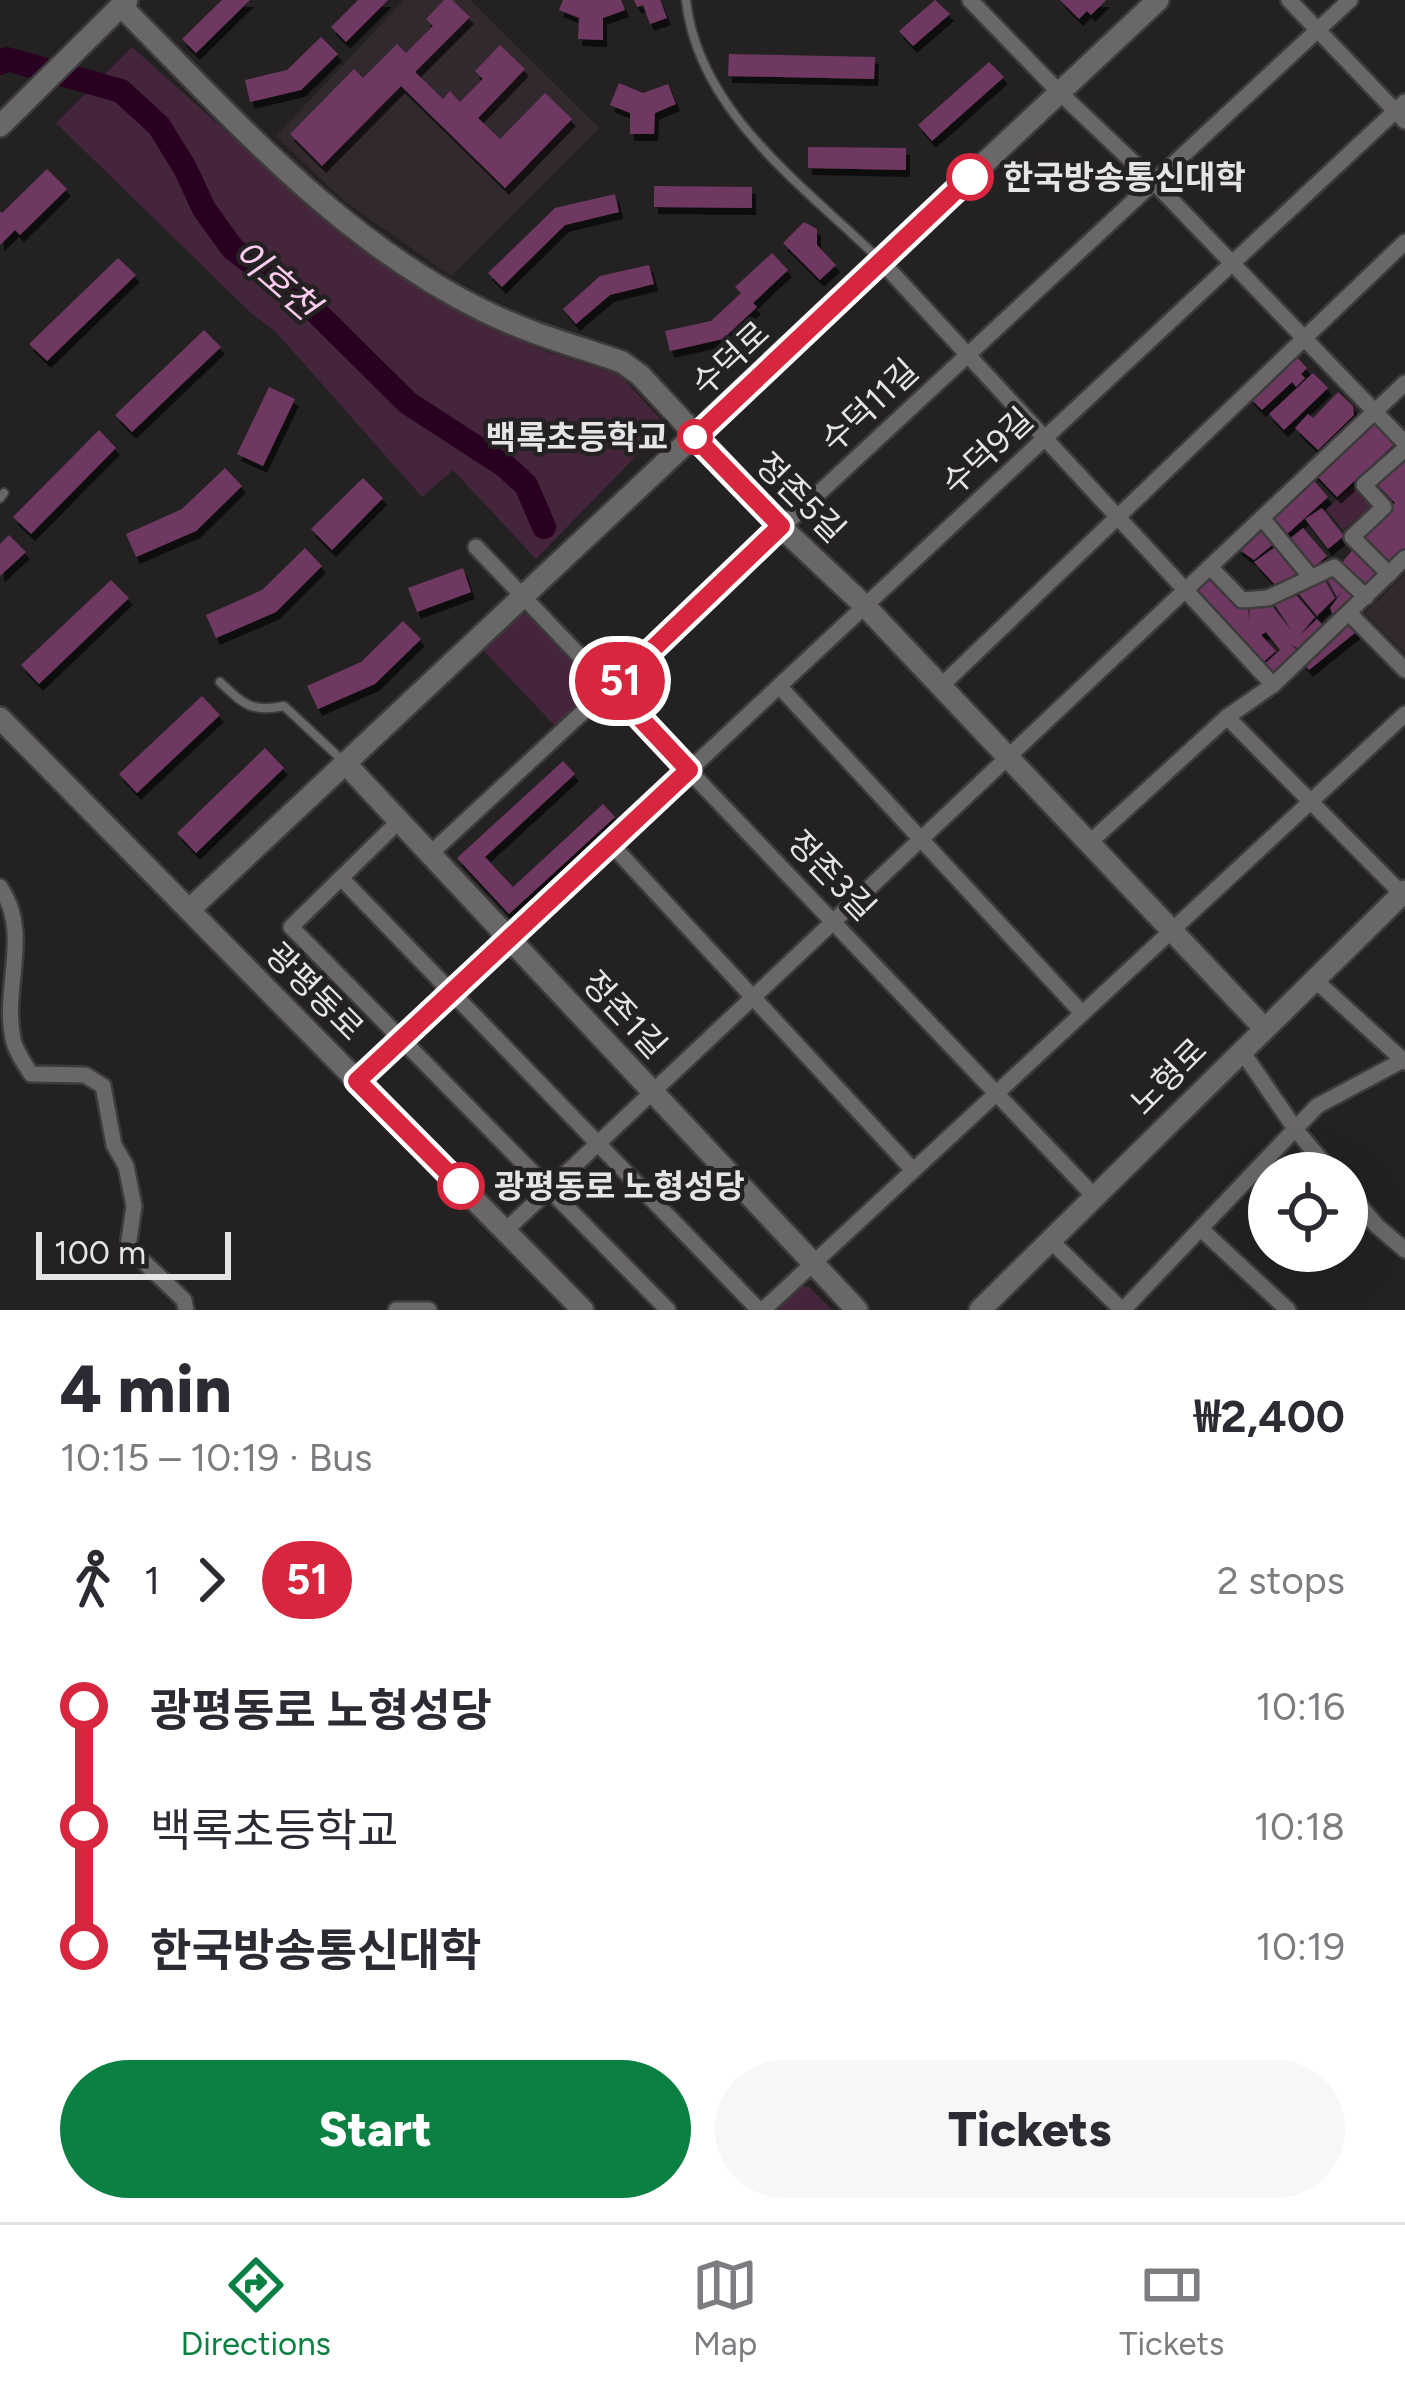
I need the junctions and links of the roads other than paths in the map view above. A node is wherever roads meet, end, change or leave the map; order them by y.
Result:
1 (686, 0) edge
2 (970, 0) edge
3 (1158, 0) edge
4 (1289, 0) edge
5 (1350, 0) edge
6 (124, 3) edge
7 (1318, 30) junction
8 (1060, 93) junction
9 (1402, 111) edge
10 (0, 125) edge
11 (1154, 182) junction
12 (1405, 242) edge
13 (881, 261) junction
14 (1232, 263) junction
15 (1304, 338) junction
16 (969, 354) junction
17 (1405, 383) edge
18 (1375, 412) junction
19 (695, 437) junction
20 (1045, 438) junction
21 (1405, 446) edge
22 (1262, 518) junction
23 (1119, 519) junction
24 (781, 526) junction
25 (476, 547) dead end
26 (1405, 559) edge
27 (1210, 567) junction
28 (1389, 574) junction
29 (1310, 576) junction
30 (1185, 591) junction
31 (525, 596) junction
32 (1366, 596) junction
33 (865, 606) junction
34 (1349, 613) junction
35 (1405, 670) edge
36 (220, 682) dead end
37 (1273, 685) junction
38 (779, 686) junction
39 (941, 686) junction
40 (612, 688) junction
41 (1405, 714) edge
42 (1227, 717) junction
43 (0, 718) edge
44 (1008, 758) junction
45 (344, 763) junction
46 (689, 770) junction
47 (1309, 802) junction
48 (399, 821) junction
49 (921, 839) junction
50 (610, 843) junction
51 (1089, 843) junction
52 (430, 854) junction
53 (341, 878) junction
54 (0, 887) edge
55 (1401, 903) edge
56 (189, 910) junction
57 (835, 921) junction
58 (1172, 930) junction
59 (508, 938) junction
60 (1315, 980) junction
61 (451, 992) junction
62 (753, 998) junction
63 (1082, 1013) junction
64 (1264, 1028) junction
65 (402, 1039) junction
66 (1241, 1050) junction
67 (1404, 1061) edge
68 (357, 1081) junction
69 (652, 1091) junction
70 (998, 1092) junction
71 (1296, 1130) junction
72 (596, 1144) junction
73 (1314, 1152) edge
74 (913, 1170) junction
75 (550, 1189) junction
76 (1094, 1196) junction
77 (1368, 1215) edge
78 (1202, 1230) junction
79 (505, 1231) junction
80 (1050, 1240) junction
81 (1405, 1250) edge
82 (813, 1262) junction
83 (186, 1310) edge
84 (396, 1310) edge
85 (429, 1310) edge
86 (584, 1310) edge
87 (668, 1310) edge
88 (761, 1310) edge
89 (857, 1310) edge
90 (980, 1310) edge
91 (1122, 1310) edge
92 (1288, 1310) edge

1 - 13 lane
2 - 8 street
3 - 8 main road, 수덕로
4 - 7 street
5 - 7 street, 수덕11길
6 - 10 main road
6 - 19 main road, 정존5길
7 - 9 street
7 - 11 street, 수덕11길
8 - 11 street
8 - 13 main road, 수덕로
9 - 14 street, 수덕9길
11 - 14 street
11 - 16 street, 수덕11길
12 - 15 street
13 - 16 street
13 - 19 main road, 수덕로
14 - 15 street
14 - 20 street, 수덕9길
15 - 18 street
15 - 23 street
16 - 20 street
16 - 24 street, 수덕11길
17 - 18 street
18 - 21 street
18 - 22 street
19 - 24 main road, 정존5길
19 - 31 main road, 수덕로
20 - 23 street
20 - 33 street, 수덕9길
21 - 28 street
22 - 27 street
22 - 29 street
23 - 30 street
23 - 39 street
24 - 33 main road, 정존5길
24 - 40 street, 수덕11길
25 - 31 street, 정존3길
26 - 28 street
27 - 29 street
27 - 30 street
28 - 32 street
29 - 32 street
30 - 37 street
30 - 44 street
31 - 40 street, 정존3길
31 - 45 main road, 수덕로
32 - 34 street
33 - 38 street, 수덕9길
33 - 39 main road, 정존5길
34 - 35 street
34 - 37 street
36 - 45 lane
37 - 42 street
38 - 46 street, 수덕9길
38 - 49 street
39 - 44 main road, 정존5길
40 - 46 street, 정존3길
40 - 52 street, 수덕11길
41 - 47 street
42 - 47 street
42 - 51 street
43 - 56 main road, 광평동로
44 - 49 street
44 - 51 main road, 정존5길
45 - 48 main road, 정존1길
45 - 56 main road, 수덕로
46 - 50 street, 수덕9길
46 - 57 street, 정존3길
47 - 55 street
47 - 58 street
48 - 52 main road, 정존1길
48 - 53 street
49 - 57 street
49 - 63 street
50 - 59 street, 수덕9길
50 - 62 street
51 - 58 main road, 정존5길
52 - 59 main road, 정존1길
53 - 61 street
53 - 65 street
54 - 83 street
55 - 60 main road, 노형로
56 - 68 main road, 광평동로
57 - 62 street
57 - 70 street, 정존3길
58 - 63 street
58 - 64 main road, 정존5길
59 - 61 street, 수덕9길
59 - 69 main road, 정존1길
60 - 64 main road, 노형로
60 - 67 street
61 - 65 street, 수덕9길
61 - 72 street
62 - 69 street
62 - 74 street
63 - 70 street
64 - 66 main road, 노형로
65 - 68 street, 수덕9길
65 - 75 street
66 - 71 street
66 - 76 main road, 노형로
67 - 71 street
68 - 79 main road, 광평동로
69 - 72 street
69 - 82 main road, 정존1길
70 - 74 street
70 - 76 street, 정존3길
71 - 73 street
71 - 78 street
72 - 75 street
72 - 88 street
74 - 82 street
75 - 79 street
75 - 87 street
76 - 80 main road, 노형로
77 - 81 street
78 - 91 street
78 - 92 street
79 - 86 main road, 광평동로
80 - 90 main road, 노형로
80 - 91 street
82 - 88 street
82 - 89 main road, 정존1길
84 - 85 street

